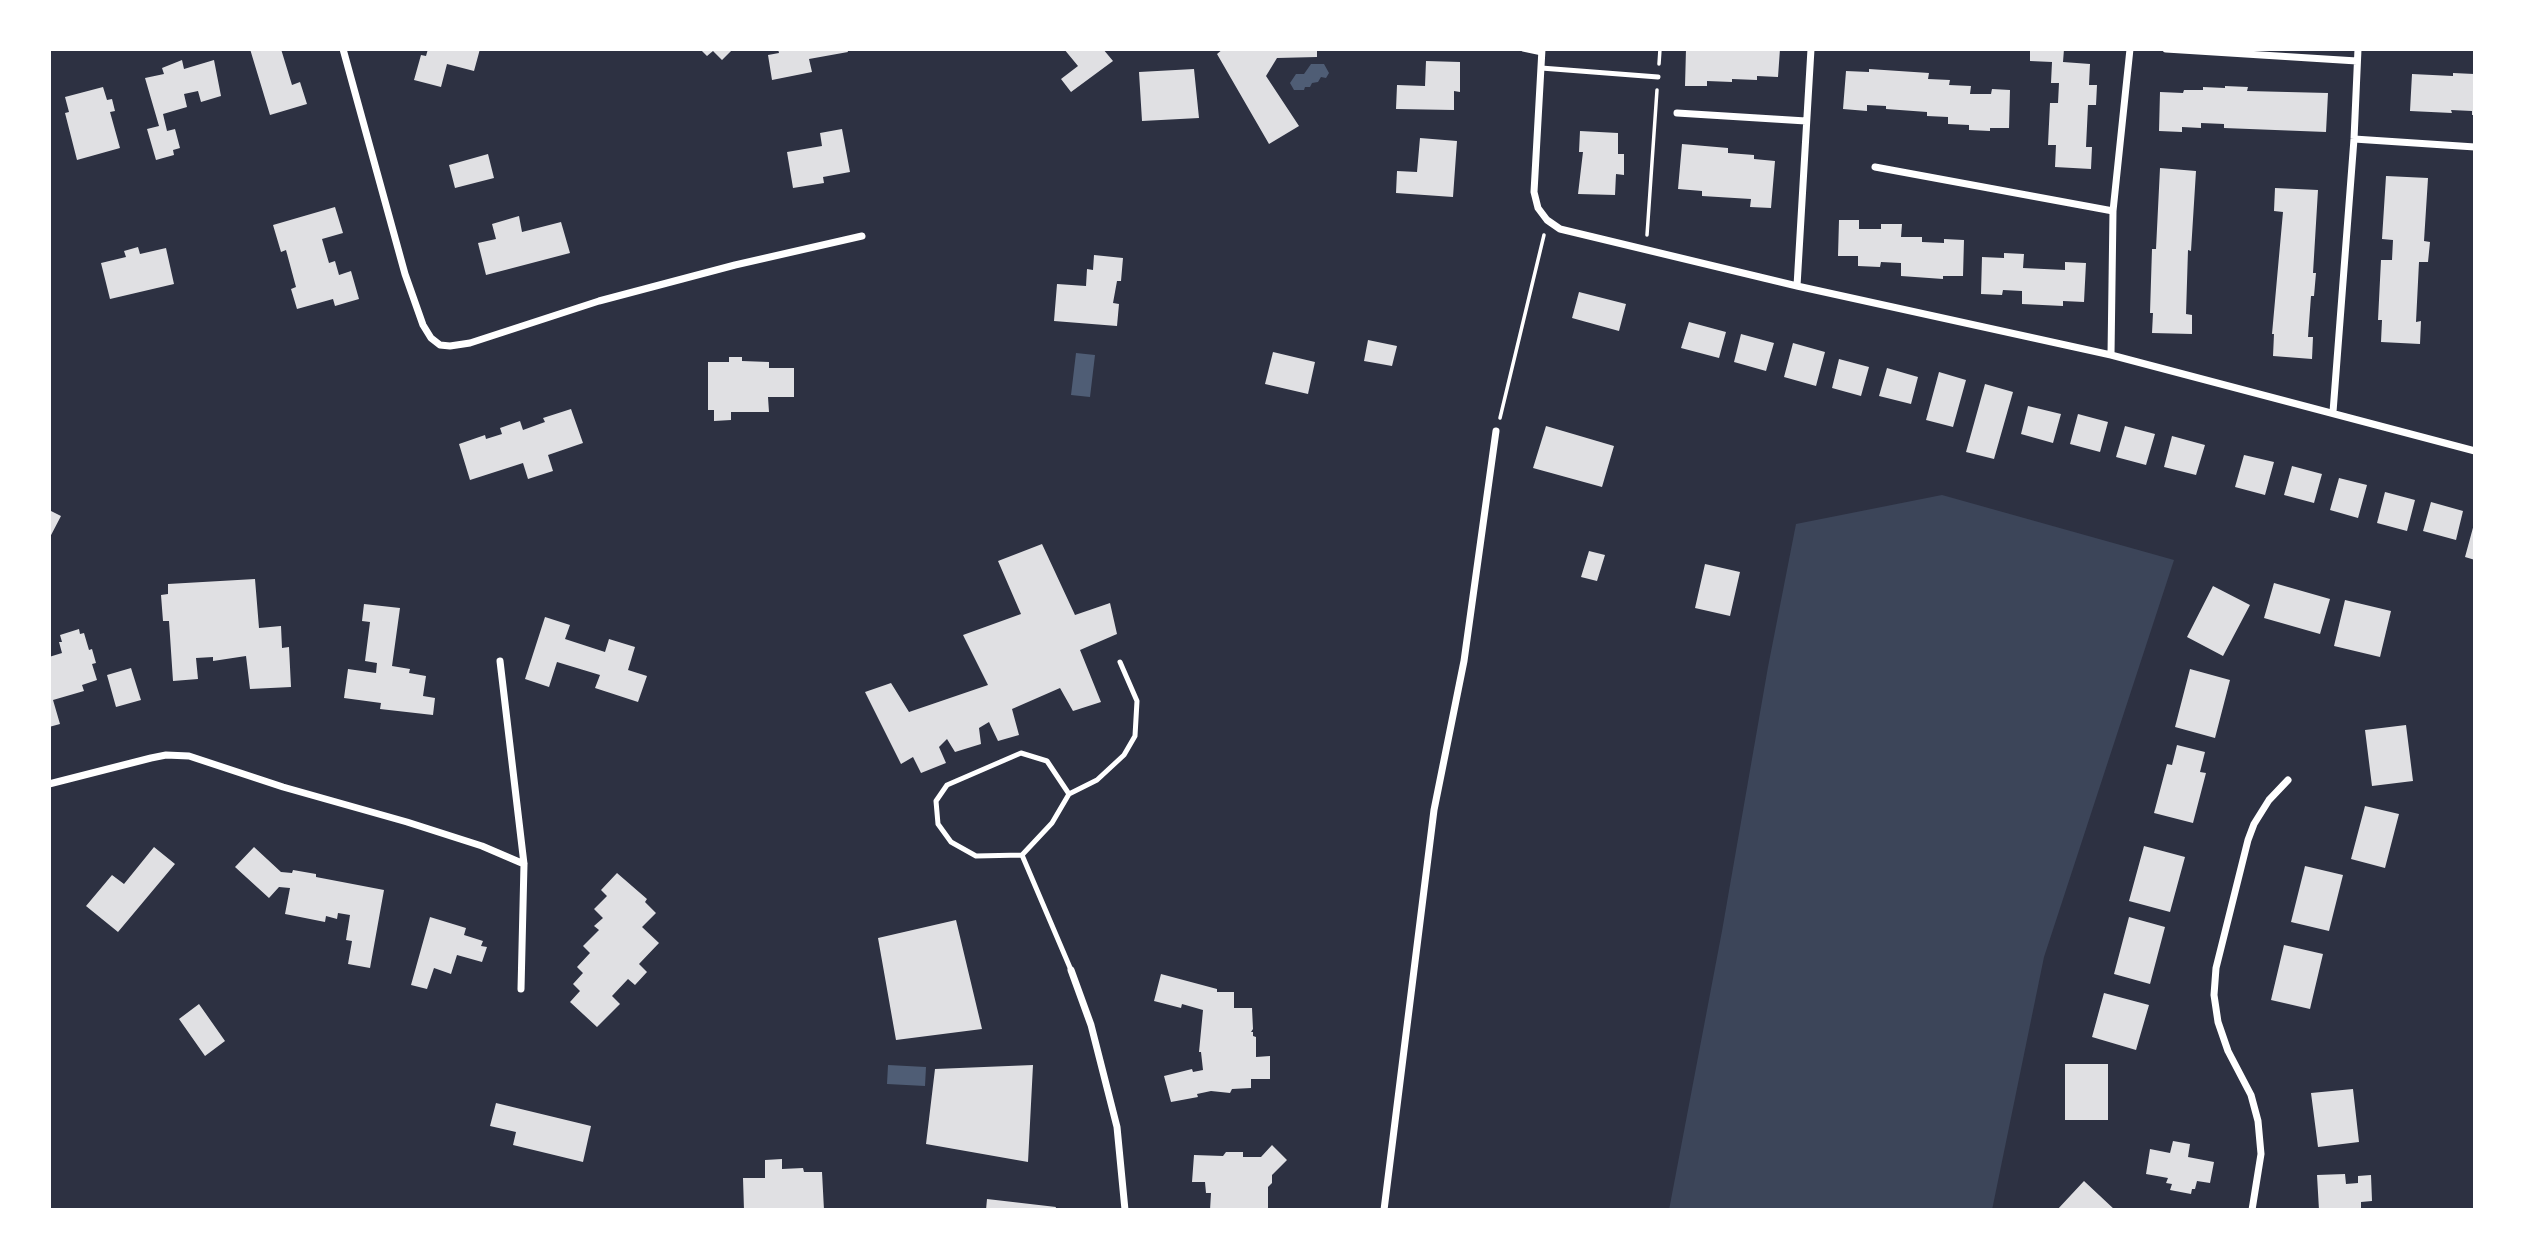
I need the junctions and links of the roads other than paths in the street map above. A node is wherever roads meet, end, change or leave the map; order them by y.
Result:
1 (343, 49) edge
2 (1523, 49) edge
3 (1811, 49) edge
4 (2130, 49) edge
5 (2166, 49) edge
6 (2358, 49) edge
7 (1542, 51) edge
8 (2357, 61) junction
9 (1541, 68) junction
10 (1658, 77) road end
11 (1677, 113) dead end
12 (1805, 121) junction
13 (2354, 139) junction
14 (2475, 147) edge
15 (1875, 167) dead end
16 (2113, 211) junction
17 (862, 236) dead end
18 (1797, 286) junction
19 (2111, 355) junction
20 (2333, 412) junction
21 (1496, 434) road end
22 (2475, 451) edge
23 (500, 661) dead end
24 (1120, 662) dead end
25 (2288, 780) dead end
26 (49, 784) edge
27 (1069, 794) junction
28 (1022, 855) junction
29 (524, 864) junction
30 (1072, 970) joint
31 (521, 989) dead end
32 (1125, 1210) edge
33 (1384, 1210) edge
34 (2252, 1210) edge

1 - 17 street
2 - 7 lane
3 - 12 street
4 - 16 street
5 - 8 street
6 - 8 street
7 - 9 street
8 - 13 street
9 - 10 lane
9 - 18 street
11 - 12 street
12 - 18 street
13 - 14 street
13 - 20 street
15 - 16 street
16 - 19 street
18 - 19 street
19 - 20 street
20 - 22 street
21 - 33 street
23 - 29 street
24 - 27 lane
25 - 34 street
26 - 29 street
27 - 28 lane
27 - 28 lane
28 - 30 lane
29 - 31 street
30 - 32 street

